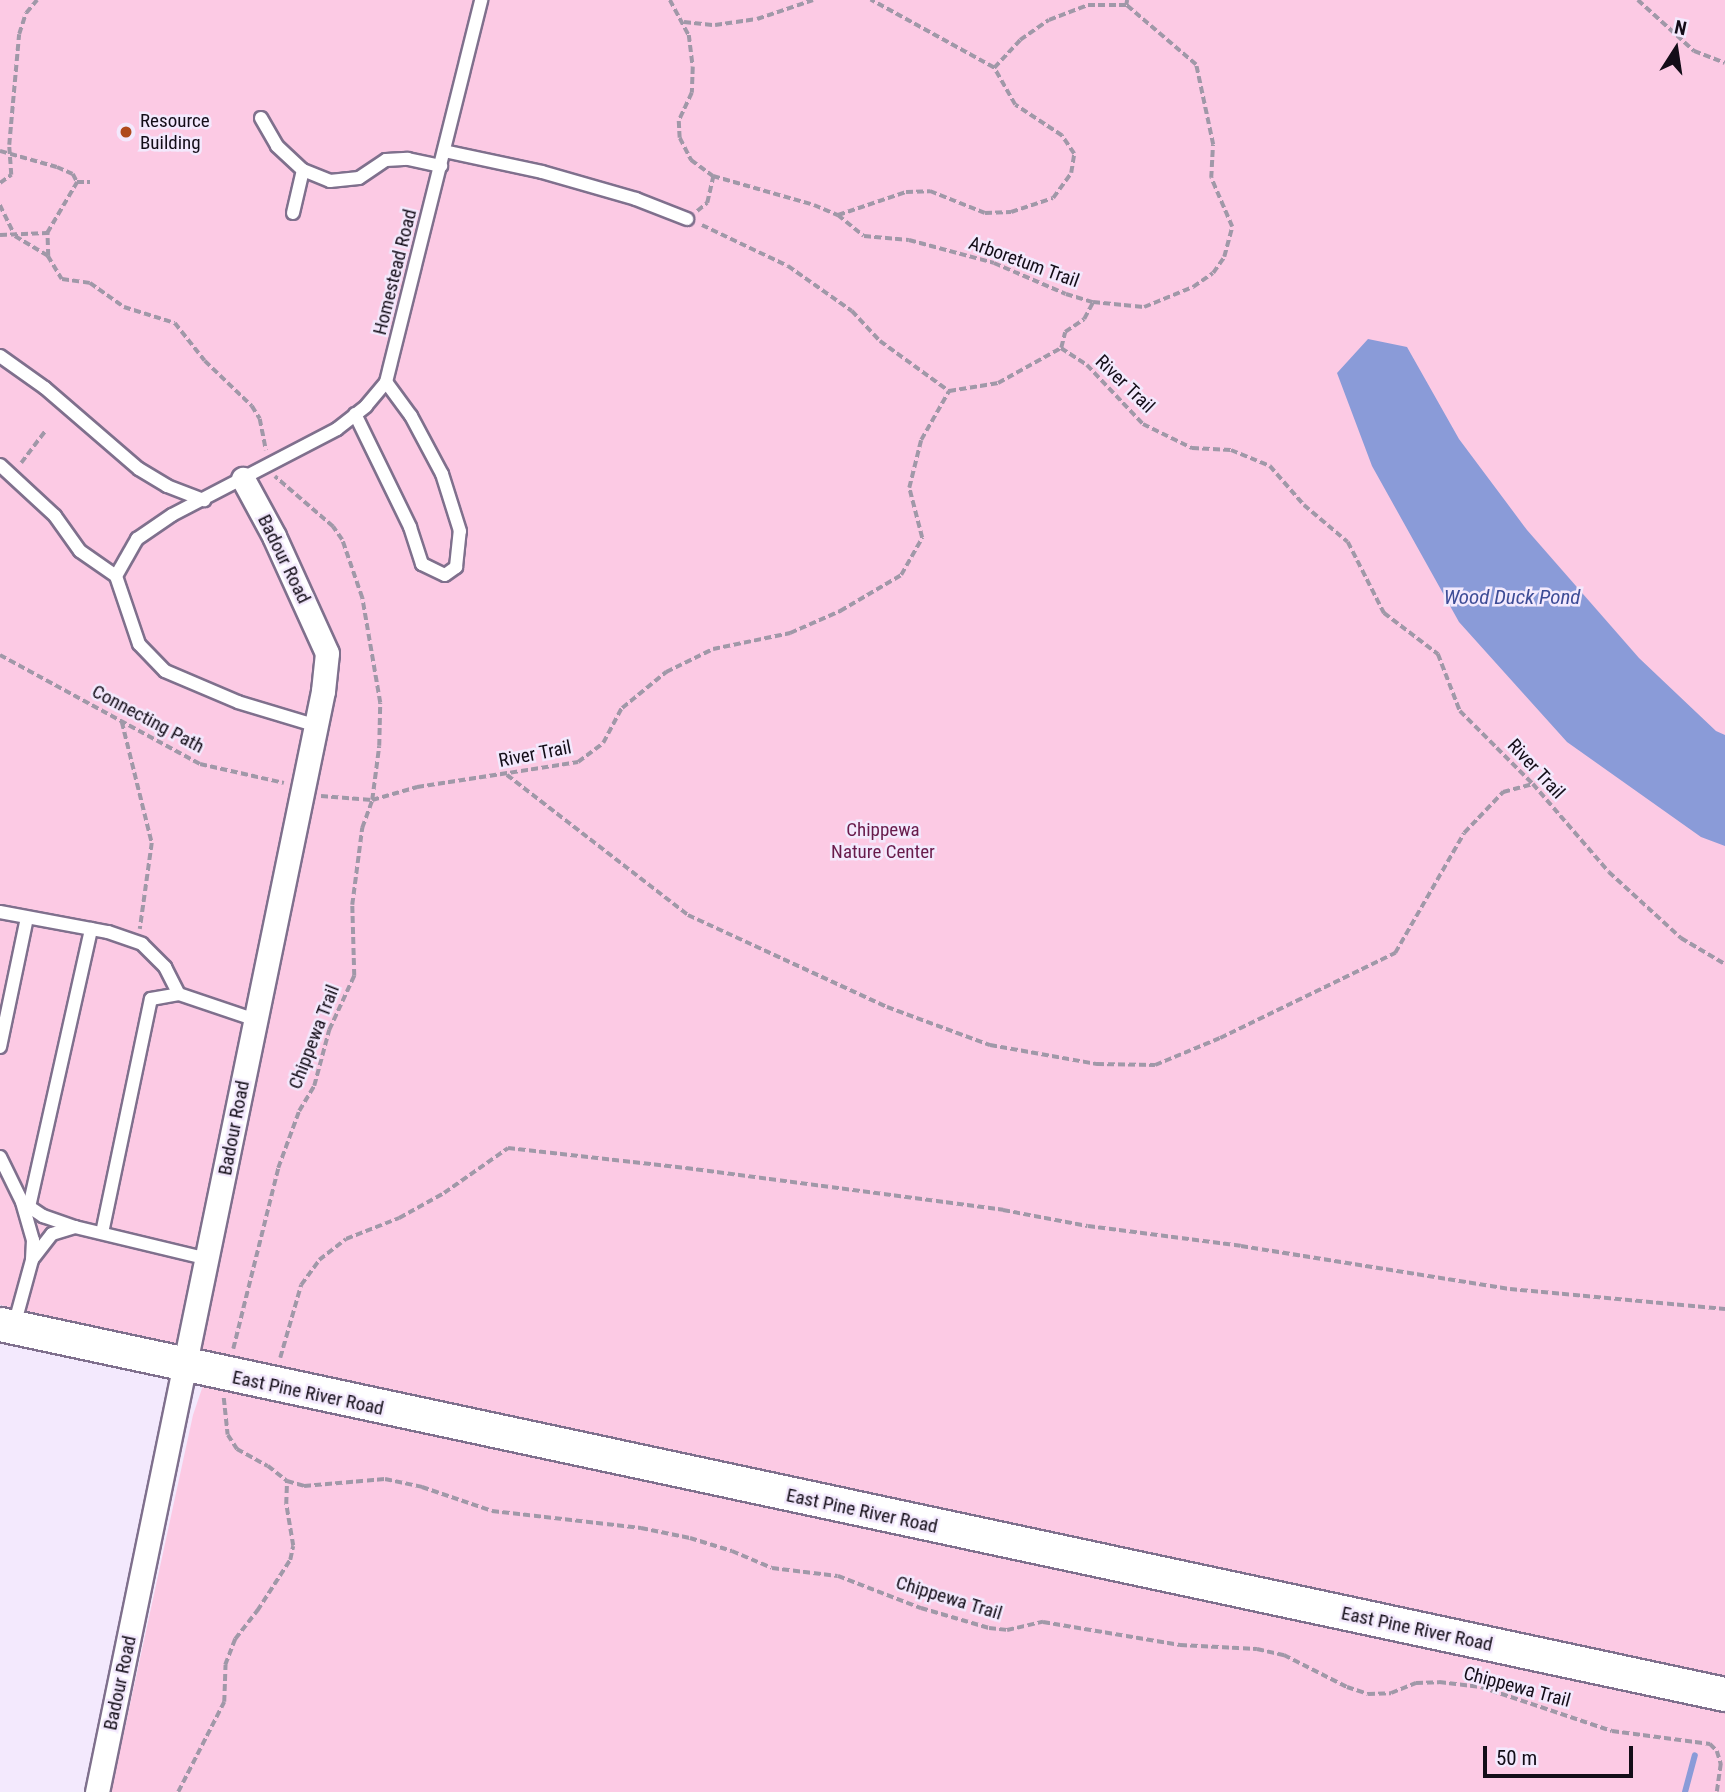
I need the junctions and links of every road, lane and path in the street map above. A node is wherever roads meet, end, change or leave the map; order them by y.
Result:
1 (37, 0) edge
2 (481, 0) edge
3 (670, 0) edge
4 (813, 0) edge
5 (871, 0) edge
6 (1638, 0) edge
7 (1127, 3) edge
8 (682, 21) junction
9 (1725, 63) edge
10 (994, 68) junction
11 (261, 118) dead end
12 (0, 151) edge
13 (444, 151) junction
14 (11, 156) junction
15 (441, 166) junction
16 (303, 170) junction
17 (713, 176) junction
18 (77, 182) junction
19 (90, 182) dead end
20 (0, 183) edge
21 (0, 205) edge
22 (293, 213) dead end
23 (838, 215) junction
24 (687, 219) junction
25 (47, 233) junction
26 (0, 235) edge
27 (15, 236) junction
28 (1093, 302) junction
29 (1061, 348) junction
30 (0, 356) edge
31 (386, 382) junction
32 (949, 391) junction
33 (355, 414) junction
34 (45, 431) dead end
35 (5, 470) edge
36 (243, 479) junction
37 (204, 500) junction
38 (116, 576) junction
39 (0, 655) edge
40 (122, 722) junction
41 (314, 725) junction
42 (507, 775) junction
43 (1533, 784) junction
44 (302, 789) junction
45 (372, 800) junction
46 (0, 912) edge
47 (27, 918) junction
48 (91, 929) junction
49 (137, 942) junction
50 (1725, 964) edge
51 (179, 994) junction
52 (256, 1020) junction
53 (0, 1047) edge
54 (0, 1157) edge
55 (25, 1204) junction
56 (75, 1227) junction
57 (102, 1233) junction
58 (208, 1259) junction
59 (33, 1260) junction
60 (1725, 1309) edge
61 (7, 1326) edge
62 (230, 1361) dead end
63 (186, 1366) junction
64 (274, 1385) junction
65 (224, 1391) dead end
66 (287, 1481) junction
67 (1725, 1694) edge
68 (97, 1792) edge
69 (178, 1792) edge
70 (1717, 1792) edge

1 - 14 path
2 - 13 lane, Homestead Road
3 - 8 path, Arboretum Trail
4 - 8 path
5 - 10 path
6 - 9 path
7 - 10 path
7 - 28 path, Arboretum Trail
8 - 17 path, Arboretum Trail
10 - 23 path
11 - 16 lane
12 - 14 path
13 - 15 lane, Homestead Road
13 - 24 lane
14 - 18 path
14 - 20 path
15 - 16 lane
15 - 31 lane, Homestead Road
16 - 22 lane
17 - 23 path, Arboretum Trail
17 - 24 path
18 - 19 path
18 - 25 path
21 - 27 path
23 - 28 path, Arboretum Trail
24 - 32 path
25 - 27 path
25 - 27 path
26 - 27 path
28 - 29 path
29 - 32 path
29 - 43 path, River Trail
30 - 37 lane
31 - 33 lane, Homestead Road
31 - 33 lane
32 - 42 path, River Trail
33 - 36 lane, Homestead Road
34 - 35 path
35 - 38 lane
36 - 37 lane, Homestead Road
36 - 41 street, Badour Road
37 - 38 lane, Homestead Road
38 - 41 lane
39 - 40 path, Connecting Path
40 - 44 path, Connecting Path
40 - 49 path
41 - 44 street, Badour Road
42 - 43 path
42 - 45 path, River Trail
43 - 50 path, River Trail
44 - 45 path, Connecting Path
44 - 52 street, Badour Road
45 - 62 path, Chippewa Trail
46 - 47 lane
47 - 48 lane
47 - 53 lane
48 - 49 lane
48 - 55 lane
49 - 51 lane
51 - 52 lane
51 - 57 lane
52 - 58 street, Badour Road
54 - 55 lane
55 - 56 lane
55 - 59 lane
56 - 57 lane
56 - 59 lane
57 - 58 lane
58 - 63 street, Badour Road
59 - 61 lane
60 - 64 path
61 - 63 street, East Pine River Road
63 - 64 street, East Pine River Road
63 - 68 street, Badour Road
64 - 67 street, East Pine River Road
65 - 66 path, Chippewa Trail
66 - 69 path
66 - 70 path, Chippewa Trail

